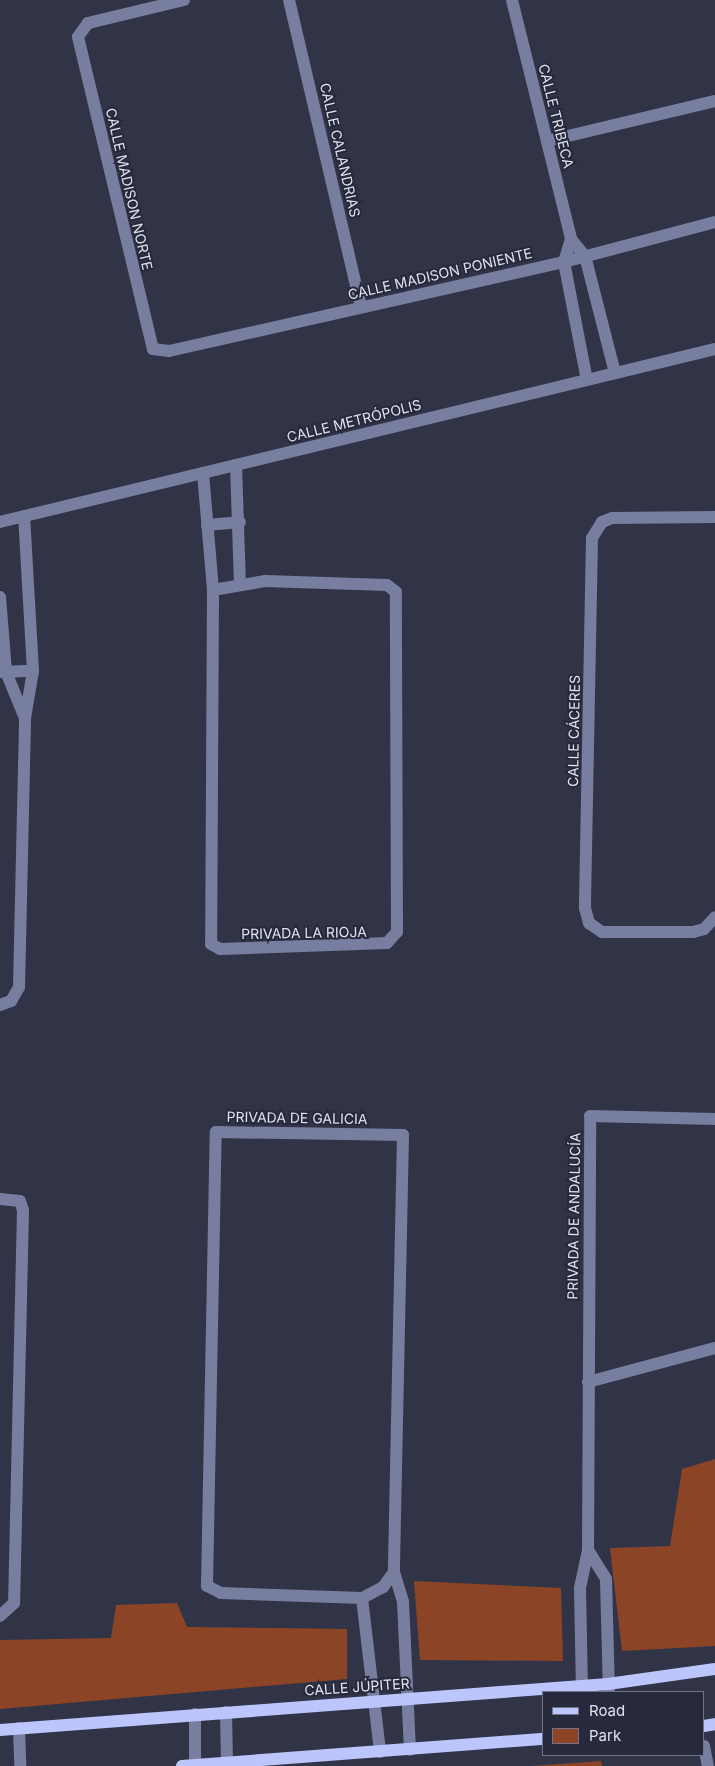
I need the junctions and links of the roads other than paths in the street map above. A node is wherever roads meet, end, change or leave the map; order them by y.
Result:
1 (184, 0) edge
2 (289, 0) edge
3 (512, 0) edge
4 (715, 101) edge
5 (546, 141) junction
6 (715, 222) edge
7 (570, 239) junction
8 (585, 256) junction
9 (564, 262) junction
10 (361, 307) junction
11 (169, 351) joint
12 (714, 352) edge
13 (616, 374) junction
14 (588, 380) junction
15 (236, 465) junction
16 (203, 473) junction
17 (24, 516) junction
18 (715, 517) edge
19 (0, 522) edge
20 (240, 522) junction
21 (207, 525) junction
22 (240, 584) junction
23 (213, 590) junction
24 (0, 597) edge
25 (33, 671) junction
26 (3, 672) edge
27 (25, 718) junction
28 (715, 917) edge
29 (0, 1005) edge
30 (715, 1119) edge
31 (0, 1199) edge
32 (715, 1348) edge
33 (588, 1382) junction
34 (588, 1550) junction
35 (394, 1572) junction
36 (362, 1598) junction
37 (0, 1616) edge
38 (715, 1668) edge
39 (609, 1688) edge
40 (582, 1689) edge
41 (542, 1691) edge
42 (543, 1691) edge
43 (406, 1698) junction
44 (375, 1700) junction
45 (226, 1712) junction
46 (195, 1714) junction
47 (19, 1728) junction
48 (0, 1730) edge
49 (542, 1739) edge
50 (410, 1750) junction
51 (705, 1751) edge
52 (380, 1752) junction
53 (227, 1764) edge
54 (20, 1766) edge
55 (191, 1766) edge
56 (708, 1766) edge

1 - 11 street, CALLE MADISON NORTE
2 - 10 street, CALLE CALANDRIAS
3 - 5 street, CALLE TRIBECA
4 - 5 street
5 - 7 street, CALLE TRIBECA
6 - 8 street, CALLE MADISON PONIENTE
7 - 8 street, CALLE TRIBECA
7 - 9 street, CALLE TRIBECA
8 - 9 street, CALLE MADISON PONIENTE
8 - 13 street, CALLE TRIBECA
9 - 10 street, CALLE MADISON PONIENTE
9 - 14 street, CALLE TRIBECA
10 - 11 street, CALLE MADISON PONIENTE
12 - 13 street, CALLE METRÓPOLIS
13 - 14 street, CALLE METRÓPOLIS
14 - 15 street, CALLE METRÓPOLIS
15 - 16 street, CALLE METRÓPOLIS
15 - 20 street
16 - 17 street, CALLE METRÓPOLIS
16 - 21 street, PRIVADA LA RIOJA
17 - 19 street, CALLE METRÓPOLIS
17 - 25 street
18 - 28 street, CALLE CÁCERES
20 - 21 street
20 - 22 street
21 - 23 street, PRIVADA LA RIOJA
22 - 23 street, PRIVADA LA RIOJA
22 - 23 street, PRIVADA LA RIOJA
24 - 26 street
25 - 26 street
25 - 27 street
26 - 27 street
27 - 29 street
30 - 33 street, PRIVADA DE ANDALUCÍA
31 - 37 street
32 - 33 street
33 - 34 street, PRIVADA DE ANDALUCÍA
34 - 39 street
34 - 40 street, PRIVADA DE ANDALUCÍA
35 - 36 street
35 - 36 street, PRIVADA DE GALICIA
35 - 43 street, PRIVADA DE GALICIA
36 - 44 street
38 - 39 main road, CALLE JÚPITER
39 - 40 main road, CALLE JÚPITER
40 - 42 main road, CALLE JÚPITER
41 - 43 main road, CALLE JÚPITER
43 - 44 main road, CALLE JÚPITER
43 - 50 street, PRIVADA DE GALICIA
44 - 45 main road, CALLE JÚPITER
44 - 52 street
45 - 46 main road, CALLE JÚPITER
45 - 53 street
46 - 47 main road, CALLE JÚPITER
46 - 55 street
47 - 48 main road, CALLE JÚPITER
47 - 54 street
49 - 50 main road
50 - 52 main road
51 - 56 street
52 - 53 main road
53 - 55 main road

